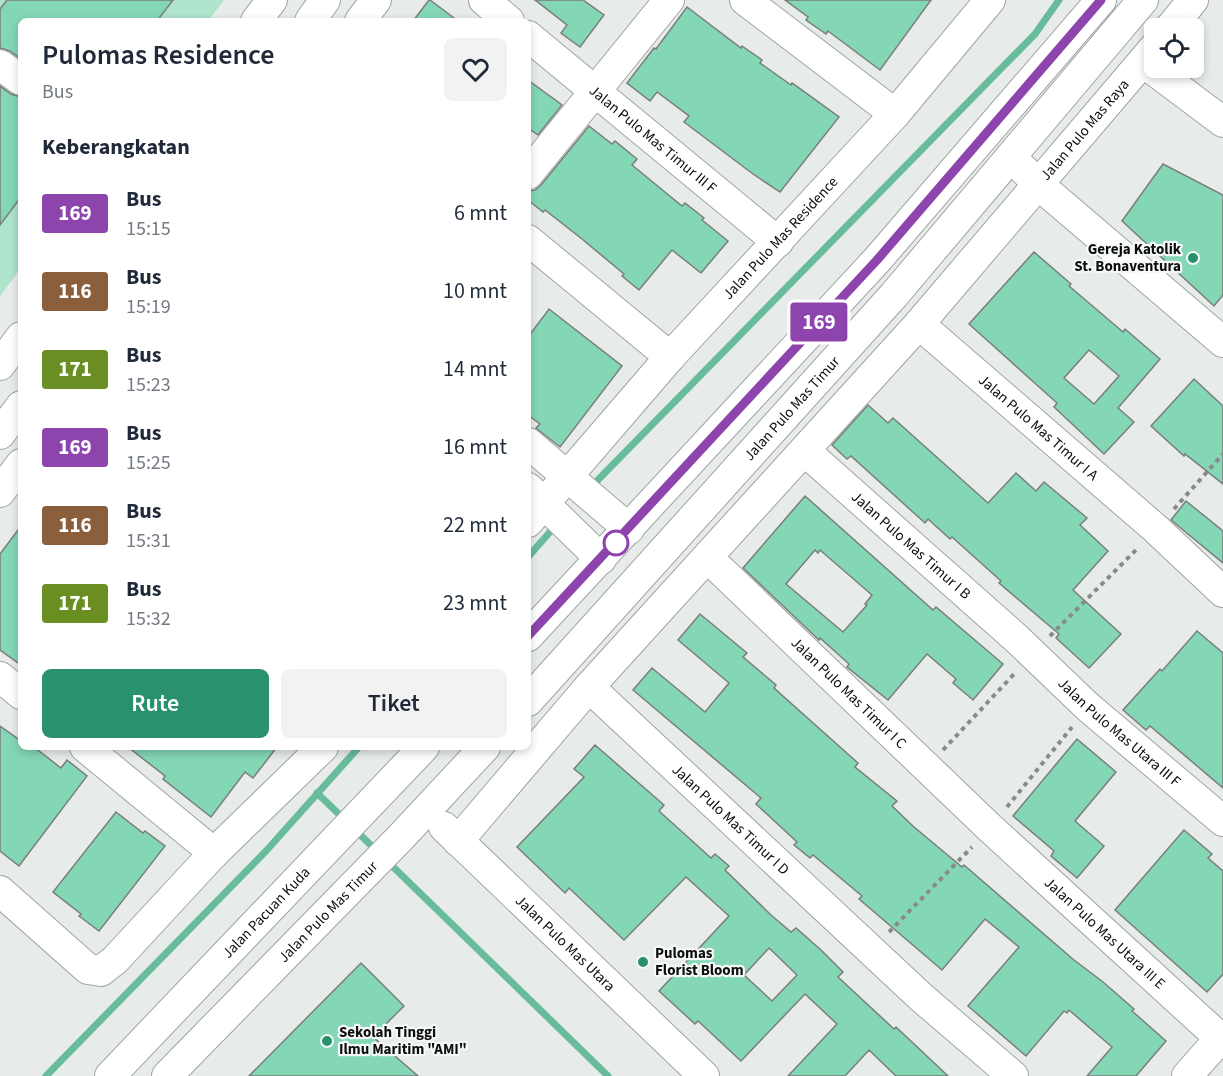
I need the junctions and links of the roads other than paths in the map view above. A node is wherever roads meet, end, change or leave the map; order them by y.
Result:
1 (272, 0) edge
2 (325, 0) edge
3 (376, 0) edge
4 (484, 0) edge
5 (669, 0) edge
6 (745, 0) edge
7 (990, 0) edge
8 (1101, 0) edge
9 (1143, 0) edge
10 (1193, 0) edge
11 (258, 18) edge
12 (312, 18) edge
13 (362, 18) edge
14 (505, 18) edge
15 (1178, 18) edge
16 (1074, 31) junction
17 (531, 38) edge
18 (1098, 52) junction
19 (1144, 61) edge
20 (0, 65) edge
21 (18, 78) edge
22 (1174, 78) edge
23 (596, 92) junction
24 (895, 114) junction
25 (1223, 122) edge
26 (1010, 156) junction
27 (531, 170) edge
28 (1037, 183) junction
29 (531, 242) edge
30 (777, 242) junction
31 (919, 324) junction
32 (18, 341) edge
33 (1223, 342) edge
34 (670, 357) junction
35 (0, 365) edge
36 (18, 410) edge
37 (0, 434) edge
38 (531, 445) edge
39 (806, 451) junction
40 (573, 480) junction
41 (539, 506) edge
42 (622, 524) junction
43 (595, 553) junction
44 (708, 558) junction
45 (1223, 592) edge
46 (531, 632) edge
47 (1024, 647) joint
48 (0, 677) edge
49 (589, 687) junction
50 (18, 692) edge
51 (531, 698) edge
52 (89, 750) edge
53 (320, 750) edge
54 (420, 750) edge
55 (482, 750) edge
56 (426, 811) junction
57 (1223, 821) edge
58 (990, 828) joint
59 (458, 841) junction
60 (214, 853) junction
61 (0, 891) edge
62 (1222, 1037) edge
63 (110, 1076) edge
64 (167, 1076) edge
65 (704, 1076) edge
66 (1013, 1076) edge
67 (1186, 1076) edge

1 - 11 street
2 - 12 street
3 - 13 street
4 - 14 street
5 - 23 street
6 - 24 street
7 - 24 street, Jalan Pulo Mas Residence
8 - 16 street
9 - 18 street, Jalan Pulo Mas Timur
10 - 15 street
16 - 18 street
16 - 42 street
17 - 23 street, Jalan Pulo Mas Timur III F
18 - 26 street, Jalan Pulo Mas Timur
19 - 28 street, Jalan Pulo Mas Raya
20 - 21 street
22 - 25 street
23 - 27 street
23 - 30 street, Jalan Pulo Mas Timur III F
24 - 30 street, Jalan Pulo Mas Residence
26 - 28 street
26 - 51 street, Jalan Pulo Mas Timur
28 - 31 street
28 - 33 street
29 - 34 street
30 - 34 street, Jalan Pulo Mas Residence
31 - 39 street
31 - 45 street, Jalan Pulo Mas Timur I A
32 - 35 street
34 - 40 street, Jalan Pulo Mas Residence
36 - 37 street
38 - 40 street
39 - 44 street
39 - 47 street, Jalan Pulo Mas Timur I B
40 - 41 street, Jalan Pulo Mas Residence
40 - 42 street
41 - 43 street, Jalan Pulo Mas Residence
42 - 43 street
43 - 46 street
44 - 49 street
44 - 58 street, Jalan Pulo Mas Timur I C
47 - 57 street, Jalan Pulo Mas Utara III F
48 - 50 street
49 - 59 street
49 - 66 street, Jalan Pulo Mas Timur I D
52 - 60 street
53 - 60 street
54 - 63 street, Jalan Pacuan Kuda
55 - 56 street, Jalan Pulo Mas Timur
56 - 59 street, Jalan Pulo Mas Utara
56 - 64 street, Jalan Pulo Mas Timur
58 - 62 street, Jalan Pulo Mas Utara III E
59 - 65 street, Jalan Pulo Mas Utara
60 - 61 street
62 - 67 street

